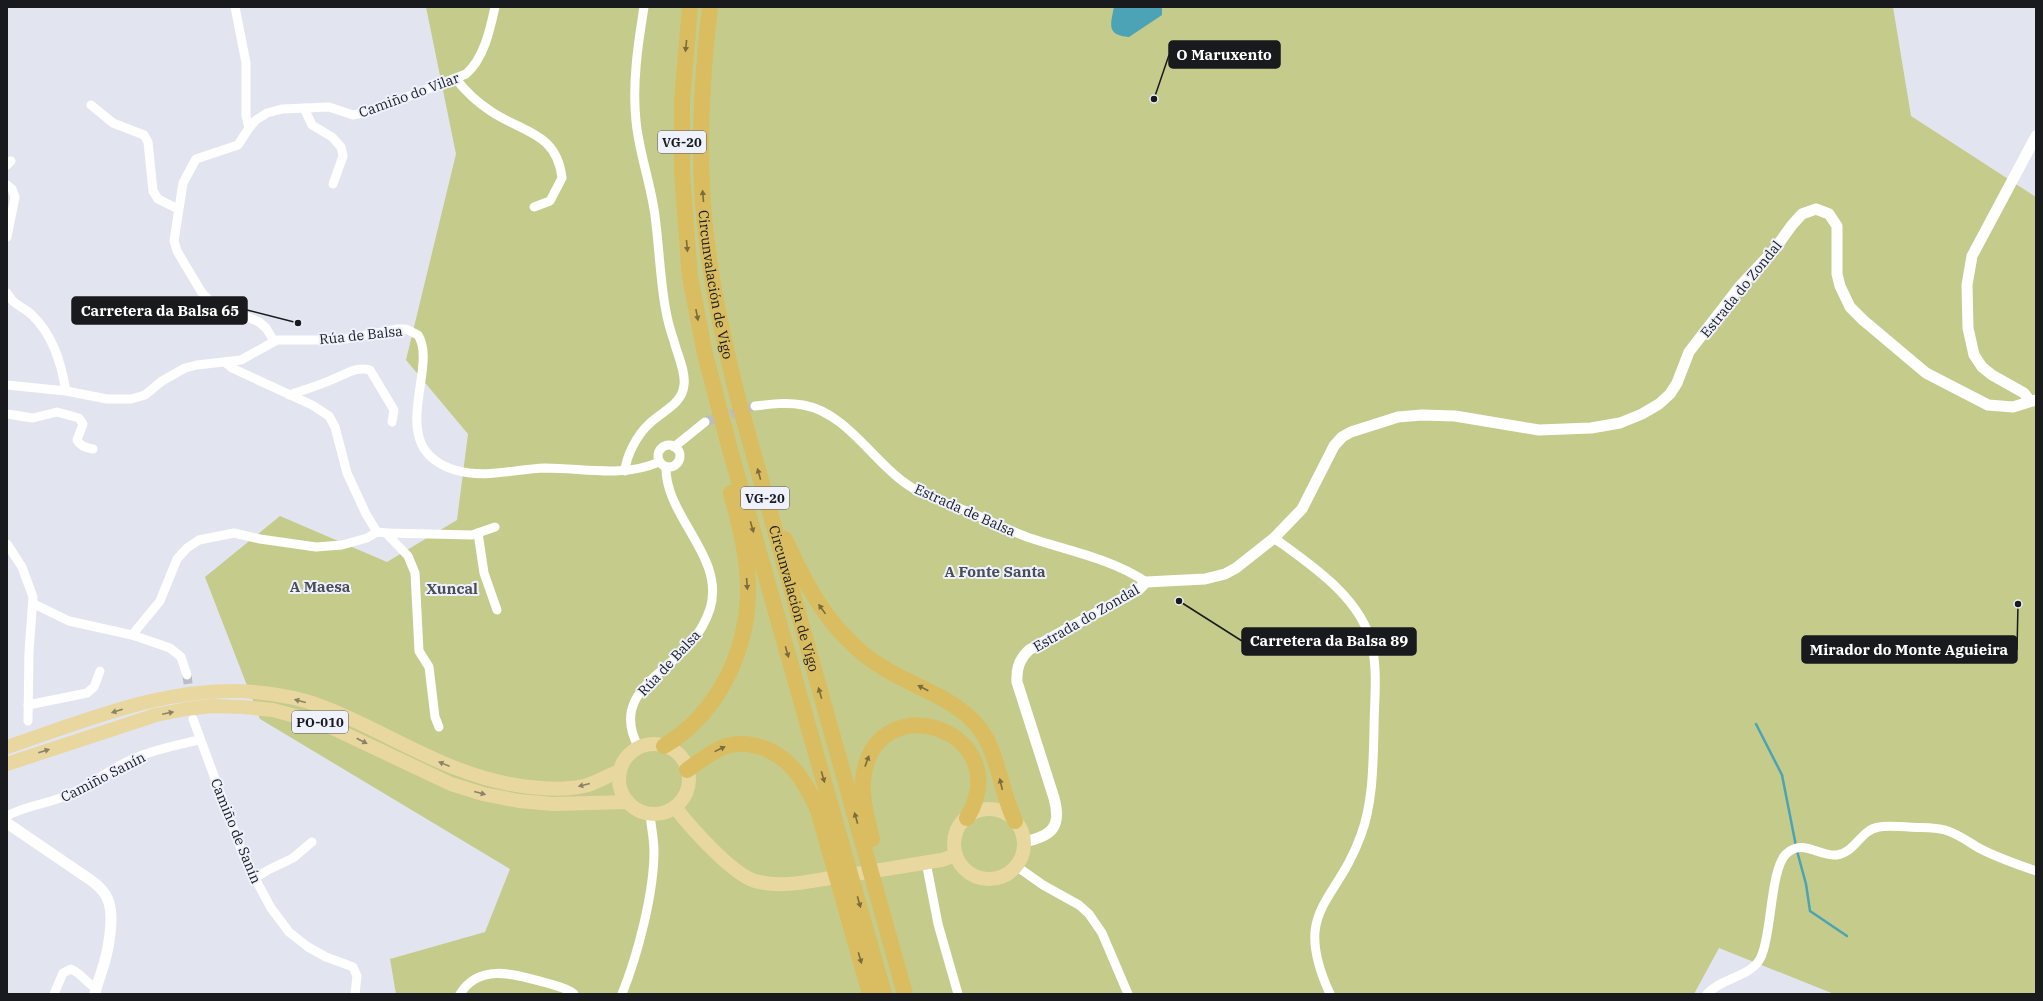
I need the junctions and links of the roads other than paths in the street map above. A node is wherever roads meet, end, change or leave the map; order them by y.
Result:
1 (235, 7) edge
2 (495, 7) edge
3 (644, 7) edge
4 (690, 7) edge
5 (710, 7) edge
6 (456, 79) junction
7 (91, 105) dead end
8 (304, 108) junction
9 (249, 128) junction
10 (2036, 136) edge
11 (333, 184) dead end
12 (7, 185) edge
13 (534, 207) dead end
14 (178, 209) junction
15 (7, 237) edge
16 (7, 293) edge
17 (274, 341) junction
18 (705, 354) junction
19 (225, 362) junction
20 (7, 385) edge
21 (66, 390) junction
22 (289, 395) junction
23 (2033, 401) edge
24 (754, 406) tunnel mouth
25 (7, 414) edge
26 (392, 422) dead end
27 (705, 422) tunnel mouth
28 (674, 447) junction
29 (93, 449) dead end
30 (663, 465) junction
31 (625, 472) junction
32 (770, 514) junction
33 (495, 527) dead end
34 (381, 532) junction
35 (478, 534) junction
36 (1274, 538) junction
37 (7, 544) edge
38 (1146, 582) junction
39 (34, 604) junction
40 (497, 610) dead end
41 (132, 635) junction
42 (100, 671) dead end
43 (187, 675) tunnel mouth
44 (28, 705) junction
45 (193, 719) dead end
46 (28, 721) dead end
47 (439, 727) dead end
48 (199, 740) junction
49 (664, 746) junction
50 (7, 747) edge
51 (639, 748) junction
52 (7, 764) edge
53 (687, 770) junction
54 (620, 771) junction
55 (628, 802) junction
56 (675, 807) junction
57 (650, 814) junction
58 (7, 816) edge
59 (967, 818) junction
60 (1014, 820) junction
61 (7, 823) edge
62 (312, 842) dead end
63 (1024, 842) junction
64 (956, 855) junction
65 (926, 862) junction
66 (1016, 866) junction
67 (2036, 871) edge
68 (254, 879) junction
69 (900, 977) junction
70 (96, 991) edge
71 (54, 994) edge
72 (355, 994) edge
73 (460, 994) edge
74 (574, 994) edge
75 (622, 994) edge
76 (870, 994) edge
77 (884, 994) edge
78 (905, 994) edge
79 (958, 994) edge
80 (1128, 994) edge
81 (1330, 994) edge
82 (1707, 994) edge

1 - 9 street
2 - 6 street, Camiño do Vilar
3 - 31 street
4 -> 18 highway, Circunvalación de Vigo / VG-20
32 -> 5 highway, Circunvalación de Vigo / VG-20
6 - 8 street, Camiño do Vilar
6 - 13 street
7 - 14 street
8 - 9 street, Camiño do Vilar
8 - 11 street
9 - 14 street, Camiño do Vilar
10 - 23 street
12 - 15 street
14 - 17 street, Camiño do Vilar
16 - 21 street
17 - 19 street, Rúa de Balsa
17 - 31 street, Rúa de Balsa
18 -> 49 highway
18 -> 77 highway, Circunvalación de Vigo / VG-20
19 - 21 street, Rúa de Balsa
19 - 22 street
20 - 21 street, Rúa de Balsa
22 - 26 street
22 - 34 street
23 - 36 street, Estrada do Zondal
24 - 38 street, Estrada de Balsa
25 - 29 street
27 - 28 street
28 - 30 street
28 - 30 street
30 - 31 street, Rúa de Balsa
30 - 51 street, Rúa de Balsa
60 -> 32 highway
69 -> 32 highway, Circunvalación de Vigo / VG-20
33 - 35 street
34 - 35 street
34 - 41 street
34 - 47 street
35 - 40 street
36 - 38 street, Estrada do Zondal
36 - 81 street
37 - 39 street
38 - 63 street, Estrada do Zondal
39 - 41 street
39 - 44 street
41 - 43 street
42 - 44 street
44 - 46 street
45 - 48 street, Camiño de Sanín
48 - 58 street, Camiño Sanín
48 - 68 street, Camiño de Sanín
49 - 51 main road
49 - 53 main road
54 -> 50 main road, PO-010
51 - 54 main road
52 -> 55 main road, PO-010
53 - 56 main road
53 -> 76 highway
54 - 55 main road
55 - 57 main road
56 - 57 main road
56 - 65 main road
57 - 75 street
59 - 60 main road
59 - 64 main road
69 -> 59 highway
60 - 63 main road
61 - 70 street
62 - 68 street
63 - 66 main road
64 - 65 main road
64 - 66 main road
65 - 79 street
66 - 80 street
67 - 82 street
68 - 72 street, Camiño de Sanín
69 - 78 highway, Circunvalación de Vigo / VG-20
70 - 71 street
73 - 74 street

